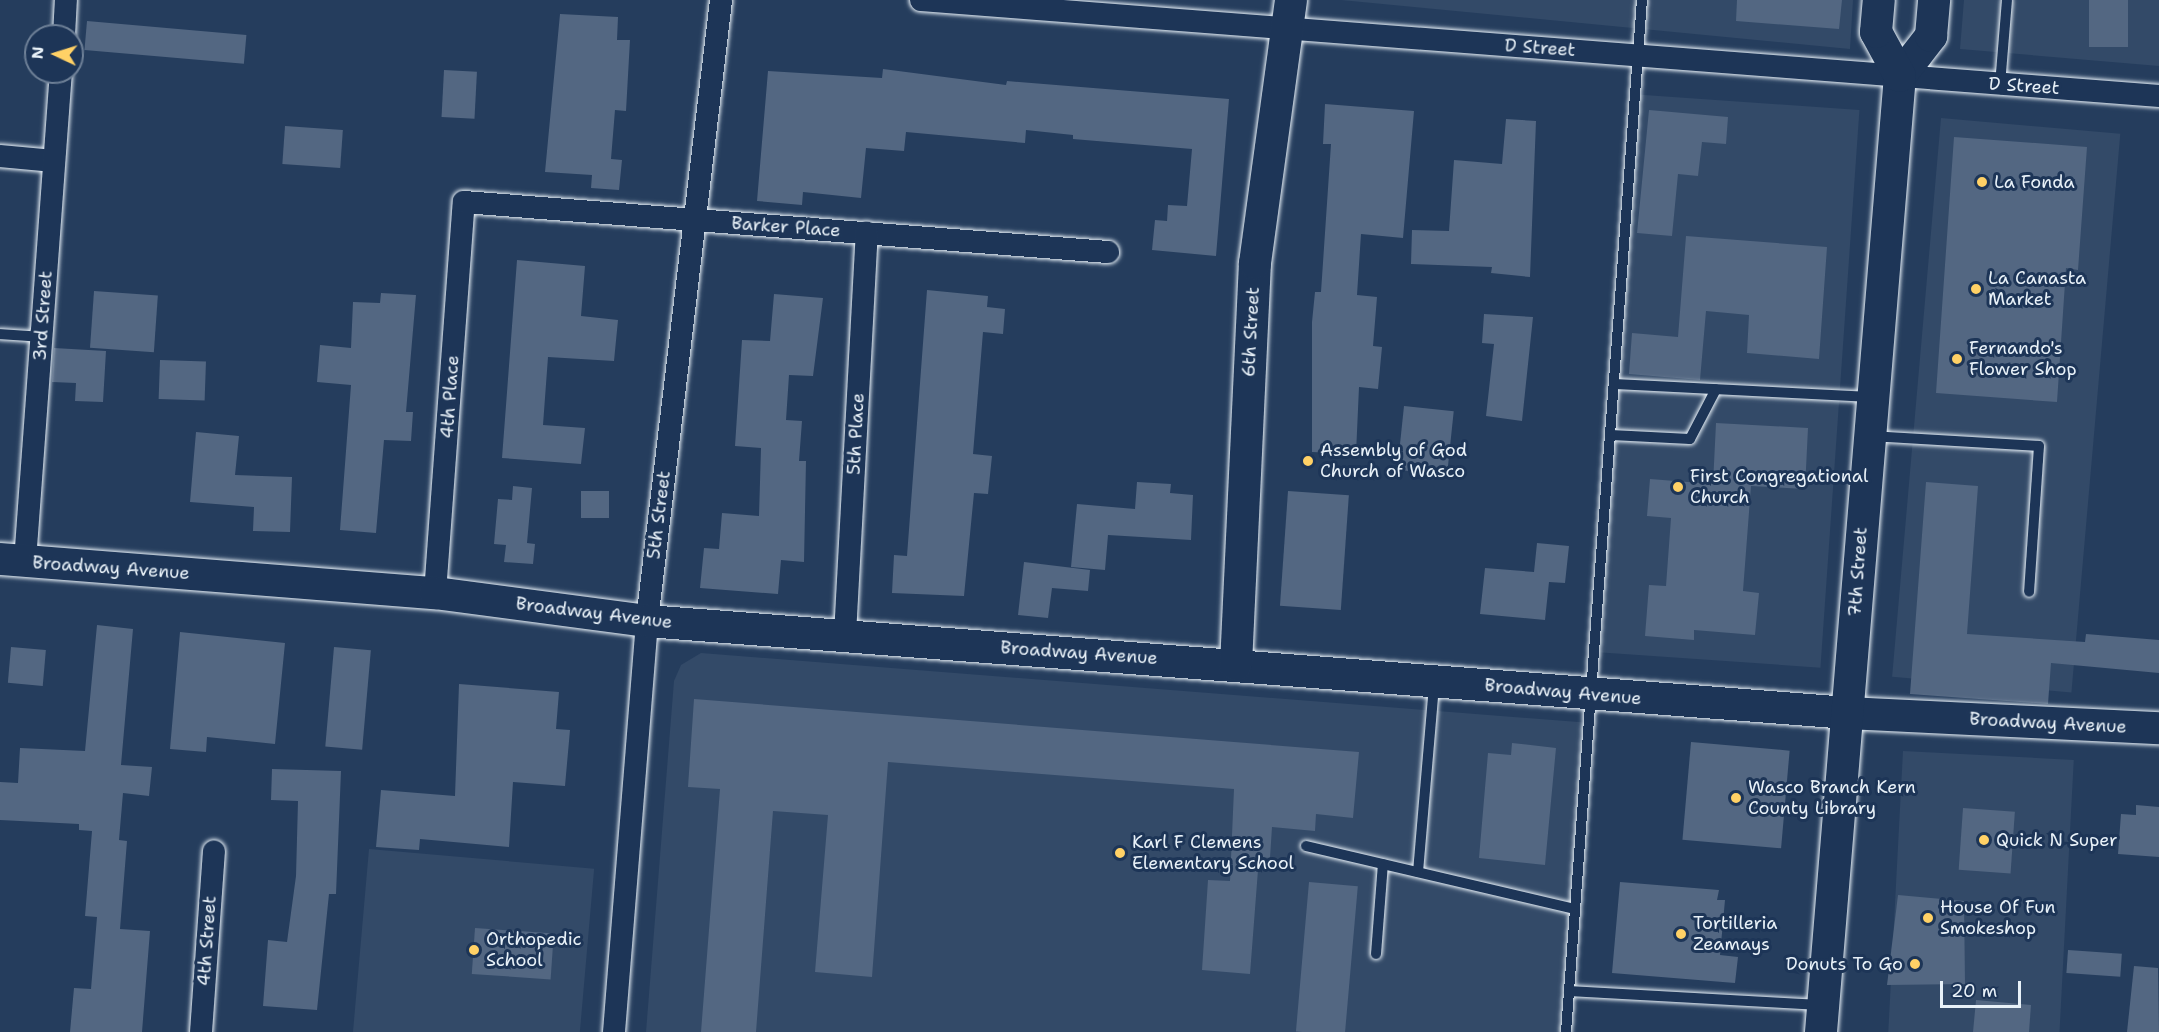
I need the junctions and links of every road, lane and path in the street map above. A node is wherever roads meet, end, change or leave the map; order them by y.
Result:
1 (66, 0) edge
2 (721, 0) edge
3 (921, 0) edge
4 (1642, 0) edge
5 (1879, 0) edge
6 (1934, 0) edge
7 (2007, 0) edge
8 (1290, 15) edge
9 (65, 24) edge
10 (1638, 56) junction
11 (1900, 76) junction
12 (60, 84) edge
13 (2000, 85) junction
14 (2159, 96) edge
15 (0, 156) edge
16 (54, 161) junction
17 (464, 202) joint
18 (693, 220) junction
19 (867, 233) junction
20 (1108, 252) dead end
21 (0, 334) edge
22 (42, 337) junction
23 (1615, 384) junction
24 (1716, 389) junction
25 (1871, 397) junction
26 (1611, 435) junction
27 (1868, 436) junction
28 (13, 560) edge
29 (2029, 592) dead end
30 (435, 593) junction
31 (647, 621) junction
32 (845, 635) junction
33 (1236, 665) junction
34 (1434, 681) junction
35 (1593, 694) junction
36 (1848, 713) junction
37 (2159, 728) edge
38 (1306, 846) dead end
39 (214, 851) dead end
40 (1383, 864) junction
41 (1418, 872) junction
42 (1575, 909) junction
43 (1376, 954) dead end
44 (1569, 991) junction
45 (1822, 1019) edge
46 (201, 1032) edge
47 (614, 1032) edge
48 (1566, 1032) edge

1 - 9 street
2 - 18 street, 5th Street
3 - 8 street, D Street
4 - 10 lane
5 - 11 street
6 - 11 street
7 - 13 lane
8 - 10 street, D Street
8 - 33 street, 6th Street
10 - 11 street, D Street
10 - 23 lane
11 - 13 street, D Street
11 - 25 street, 7th Street
12 - 16 street, 3rd Street
13 - 14 street, D Street
15 - 16 street
16 - 22 street, 3rd Street
17 - 18 street, Barker Place
17 - 30 street, 4th Place
18 - 19 street, Barker Place
18 - 31 street, 5th Street
19 - 20 street, Barker Place
19 - 32 street, 5th Place
21 - 22 lane
22 - 28 street, 3rd Street
23 - 24 lane
23 - 26 lane
24 - 25 lane
24 - 26 lane
25 - 27 street, 7th Street
26 - 35 lane
27 - 29 lane
27 - 36 street, 7th Street
28 - 30 street, Broadway Avenue
30 - 31 street, Broadway Avenue
31 - 32 street, Broadway Avenue
31 - 47 street, 5th Street
32 - 33 street, Broadway Avenue
33 - 34 street, Broadway Avenue
34 - 35 street, Broadway Avenue
34 - 41 lane
35 - 36 street, Broadway Avenue
35 - 42 lane
36 - 37 street, Broadway Avenue
36 - 45 street, 7th Street
38 - 40 lane
39 - 46 street, 4th Street
40 - 41 lane
40 - 43 lane
41 - 42 lane
42 - 44 lane
44 - 45 lane
44 - 48 lane

